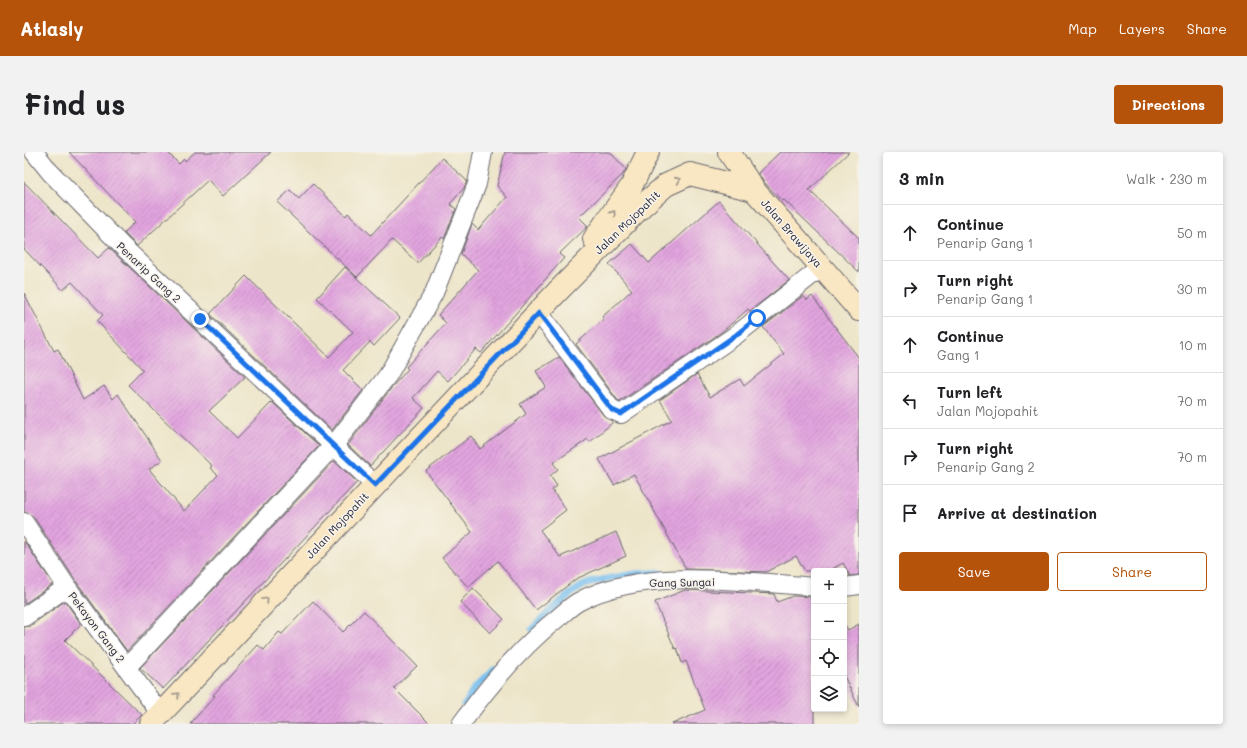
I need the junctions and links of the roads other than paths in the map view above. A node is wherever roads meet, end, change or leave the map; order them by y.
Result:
1 (34, 152) edge
2 (483, 152) edge
3 (648, 152) edge
4 (729, 152) edge
5 (754, 190) junction
6 (822, 267) junction
7 (558, 291) junction
8 (859, 310) edge
9 (539, 313) junction
10 (334, 445) junction
11 (375, 485) junction
12 (24, 522) edge
13 (859, 585) edge
14 (67, 587) junction
15 (811, 587) edge
16 (847, 587) edge
17 (24, 618) edge
18 (127, 667) junction
19 (156, 719) edge
20 (461, 724) edge

1 - 10 street, Penarip Gang 2
2 - 10 street
7 -> 3 main road, Jalan Mojopahit
4 - 5 main road, Jalan Brawijaya
5 - 6 main road, Jalan Brawijaya
7 -> 5 main road, Jalan Mojopahit
6 - 8 main road, Jalan Brawijaya
6 - 9 street
7 - 9 main road, Jalan Mojopahit
9 - 11 main road, Jalan Mojopahit
10 - 11 street, Penarip Gang 2
10 - 18 street
19 -> 11 main road, Jalan Mojopahit
12 - 14 street, Pekayon Gang 2
13 - 16 street
14 - 17 street, Pekayon Gang 2
14 - 18 street, Pekayon Gang 2
15 - 20 street, Gang Sungai
18 - 19 street, Pekayon Gang 2

